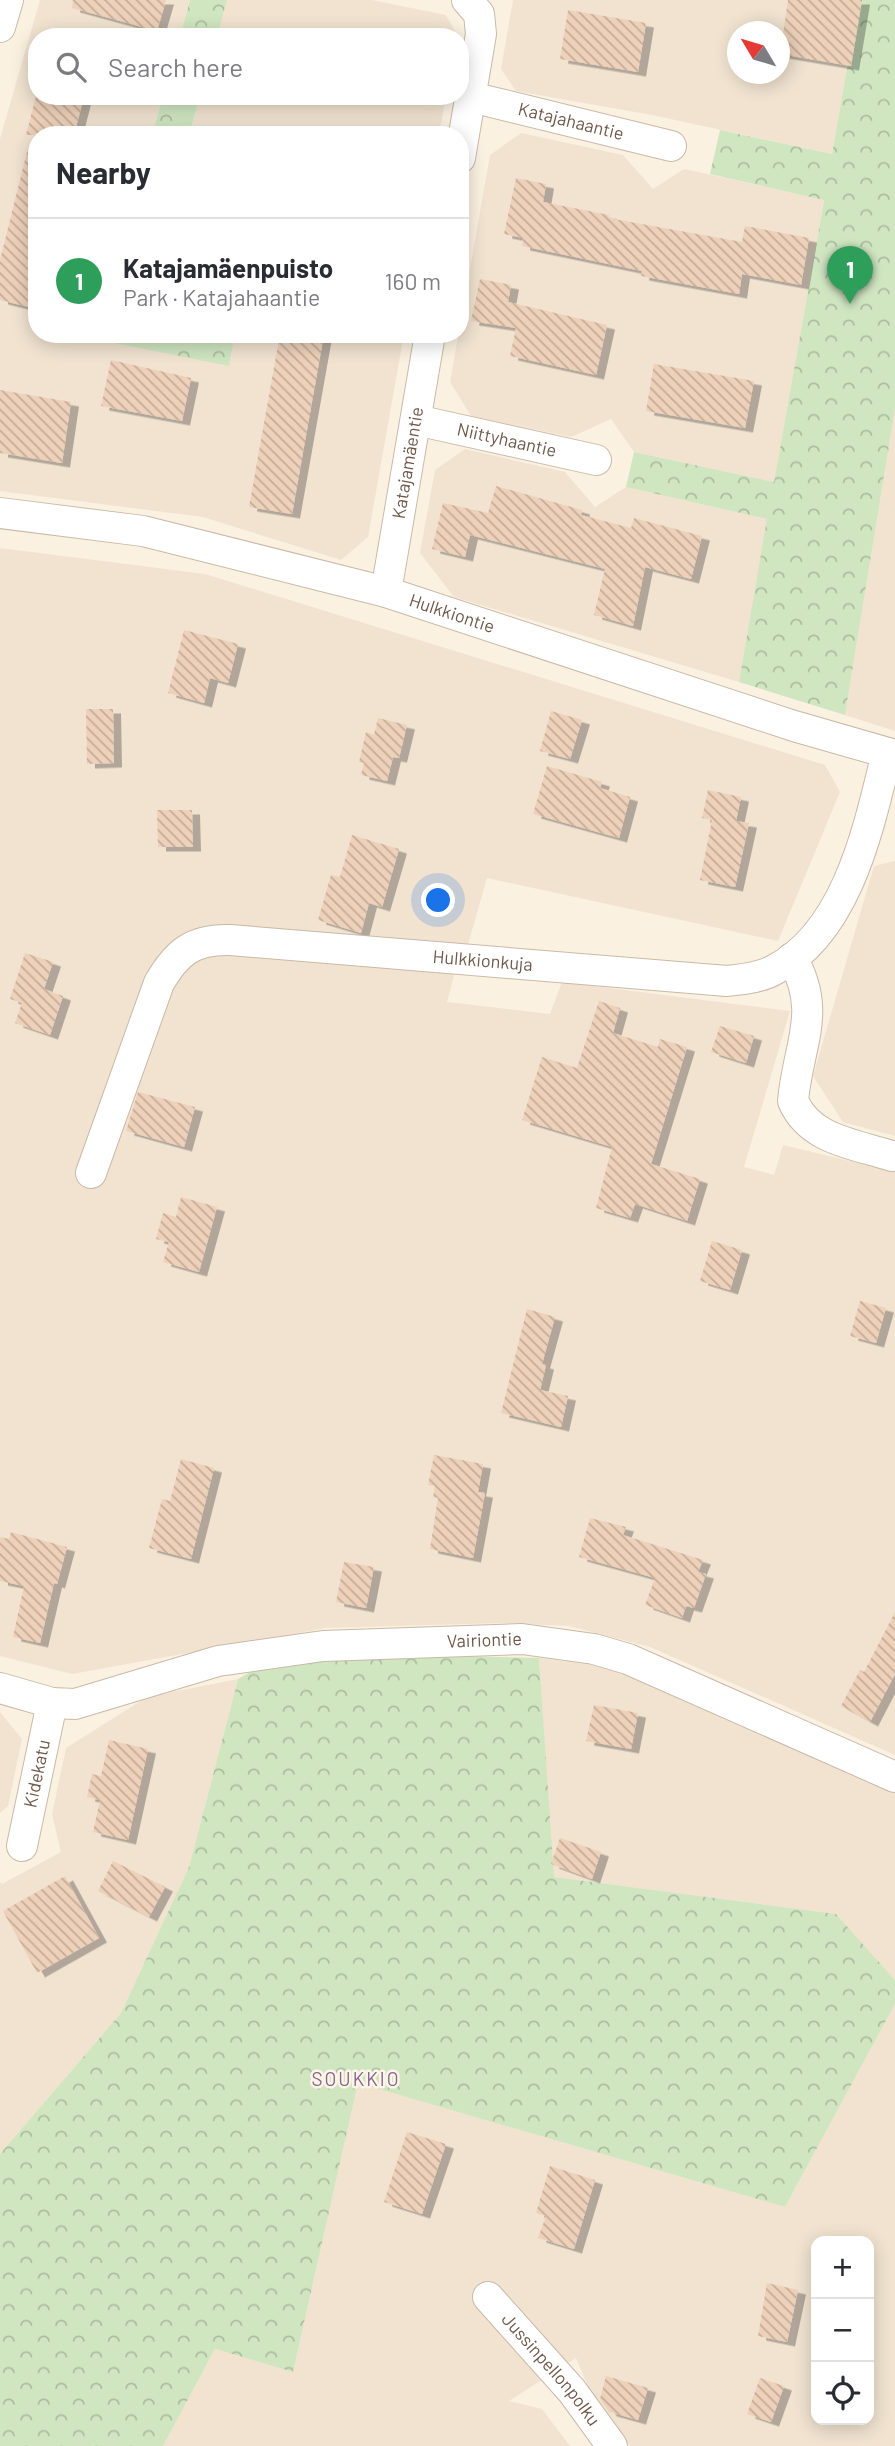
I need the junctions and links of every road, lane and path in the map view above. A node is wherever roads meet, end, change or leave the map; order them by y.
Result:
1 (8, 0) edge
2 (467, 0) edge
3 (0, 27) edge
4 (471, 97) junction
5 (466, 126) edge
6 (671, 146) dead end
7 (429, 343) edge
8 (416, 420) junction
9 (596, 460) dead end
10 (0, 513) edge
11 (386, 592) junction
12 (891, 754) edge
13 (792, 958) junction
14 (892, 1156) dead end
15 (91, 1173) dead end
16 (0, 1688) edge
17 (52, 1703) junction
18 (895, 1777) edge
19 (22, 1846) dead end
20 (488, 2297) dead end
21 (612, 2446) edge

1 - 3 street
2 - 4 street
4 - 5 street
4 - 6 street, Katajahaantie
7 - 8 street, Katajamäentie
8 - 9 street, Niittyhaantie
8 - 11 street, Katajamäentie
10 - 11 street, Hulkkiontie
11 - 12 street, Hulkkiontie
12 - 13 street, Hulkkionkuja
13 - 14 street
13 - 15 street, Hulkkionkuja
16 - 17 street, Vairiontie
17 - 18 street, Vairiontie
17 - 19 street, Kidekatu
20 - 21 street, Jussinpellonpolku

